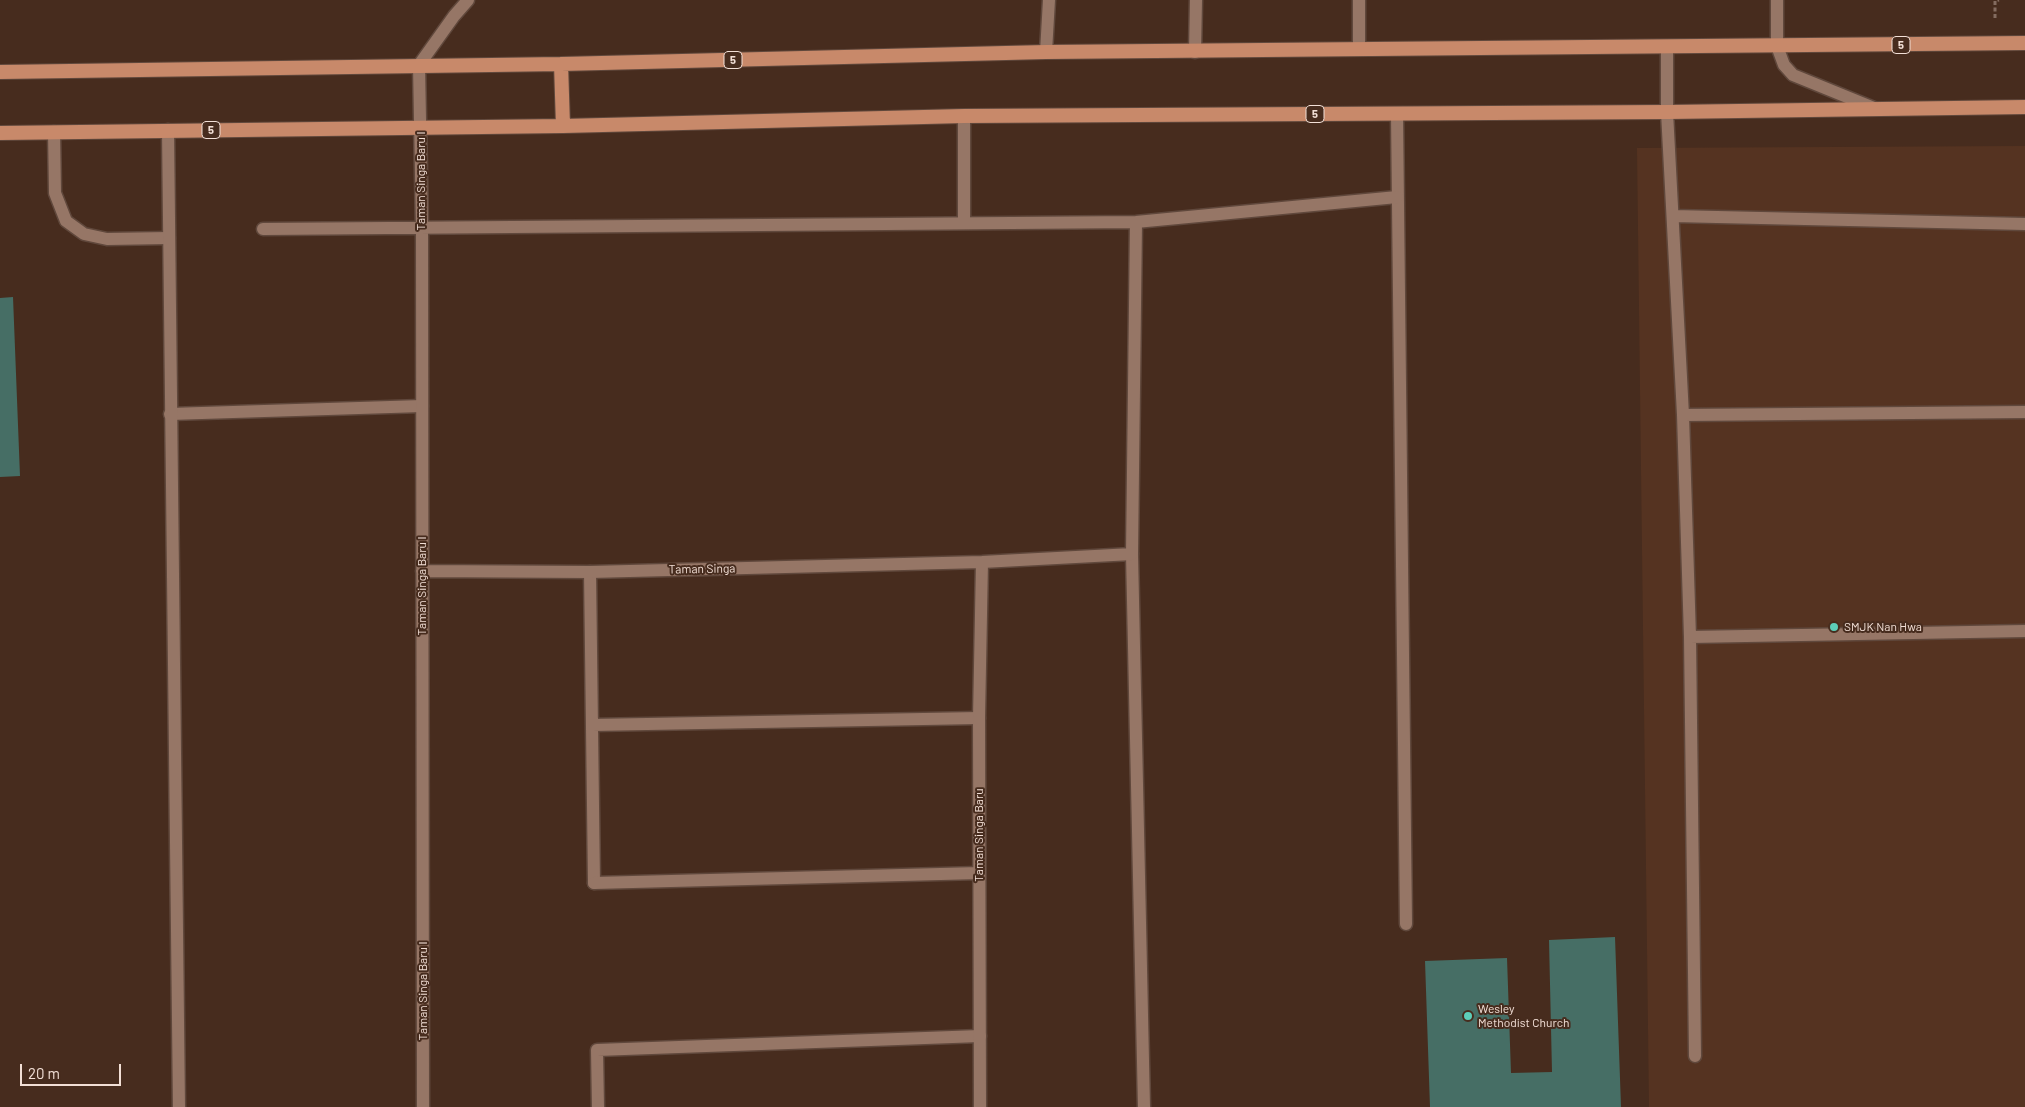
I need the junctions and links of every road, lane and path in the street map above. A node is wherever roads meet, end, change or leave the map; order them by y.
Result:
1 (468, 0) edge
2 (1049, 0) edge
3 (1196, 0) edge
4 (1359, 0) edge
5 (1777, 0) edge
6 (1999, 0) edge
7 (1995, 1) edge
8 (2025, 43) edge
9 (1777, 46) junction
10 (1667, 47) junction
11 (1359, 48) junction
12 (1046, 52) junction
13 (1196, 52) junction
14 (561, 64) junction
15 (419, 65) junction
16 (0, 72) edge
17 (2025, 107) edge
18 (1876, 109) junction
19 (1667, 112) junction
20 (1397, 114) junction
21 (964, 116) junction
22 (563, 126) junction
23 (421, 128) junction
24 (168, 130) junction
25 (54, 132) junction
26 (0, 133) edge
27 (1397, 197) junction
28 (1673, 216) junction
29 (964, 222) junction
30 (1136, 222) junction
31 (2025, 224) edge
32 (422, 229) junction
33 (263, 230) dead end
34 (169, 238) junction
35 (422, 406) junction
36 (2025, 412) edge
37 (170, 414) junction
38 (1683, 416) junction
39 (1132, 554) junction
40 (982, 562) junction
41 (422, 571) junction
42 (590, 572) junction
43 (2025, 631) edge
44 (1690, 637) junction
45 (979, 718) junction
46 (592, 725) junction
47 (979, 873) junction
48 (1406, 924) dead end
49 (980, 1036) junction
50 (1696, 1056) dead end
51 (179, 1107) edge
52 (423, 1107) edge
53 (598, 1107) edge
54 (980, 1107) edge
55 (1144, 1107) edge

1 - 15 street
2 - 12 street
3 - 13 street
4 - 11 street
5 - 9 street
6 - 7 path
8 - 9 highway, 5
9 - 10 highway, 5
9 - 18 street
10 - 11 highway, 5
10 - 19 street
11 - 13 highway, 5
12 - 13 highway, 5
12 - 14 highway, 5
14 - 15 highway, 5
14 - 22 highway
15 - 16 highway, 5
15 - 23 street, Taman Singa Baru I
17 - 18 highway, 5
18 - 19 highway, 5
19 - 20 highway, 5
19 - 28 street
20 - 21 highway, 5
20 - 27 street
21 - 22 highway, 5
21 - 29 street
22 - 23 highway, 5
23 - 24 highway, 5
23 - 32 street, Taman Singa Baru I
24 - 25 highway, 5
24 - 34 street
25 - 26 highway, 5
25 - 34 street
27 - 30 street
27 - 48 street
28 - 31 street
28 - 38 street
29 - 30 street
29 - 32 street
30 - 39 street
32 - 33 street
32 - 35 street, Taman Singa Baru I
34 - 37 street
35 - 37 street
35 - 41 street, Taman Singa Baru I
36 - 38 street
37 - 51 street
38 - 44 street
39 - 40 street, Taman Singa
39 - 55 street
40 - 42 street, Taman Singa
40 - 45 street, Taman Singa Baru
41 - 42 street, Taman Singa
41 - 52 street, Taman Singa Baru I
42 - 46 street
43 - 44 street
44 - 50 street
45 - 46 street
45 - 47 street, Taman Singa Baru
46 - 47 street
47 - 49 street, Taman Singa Baru
49 - 53 street
49 - 54 street, Taman Singa Baru

